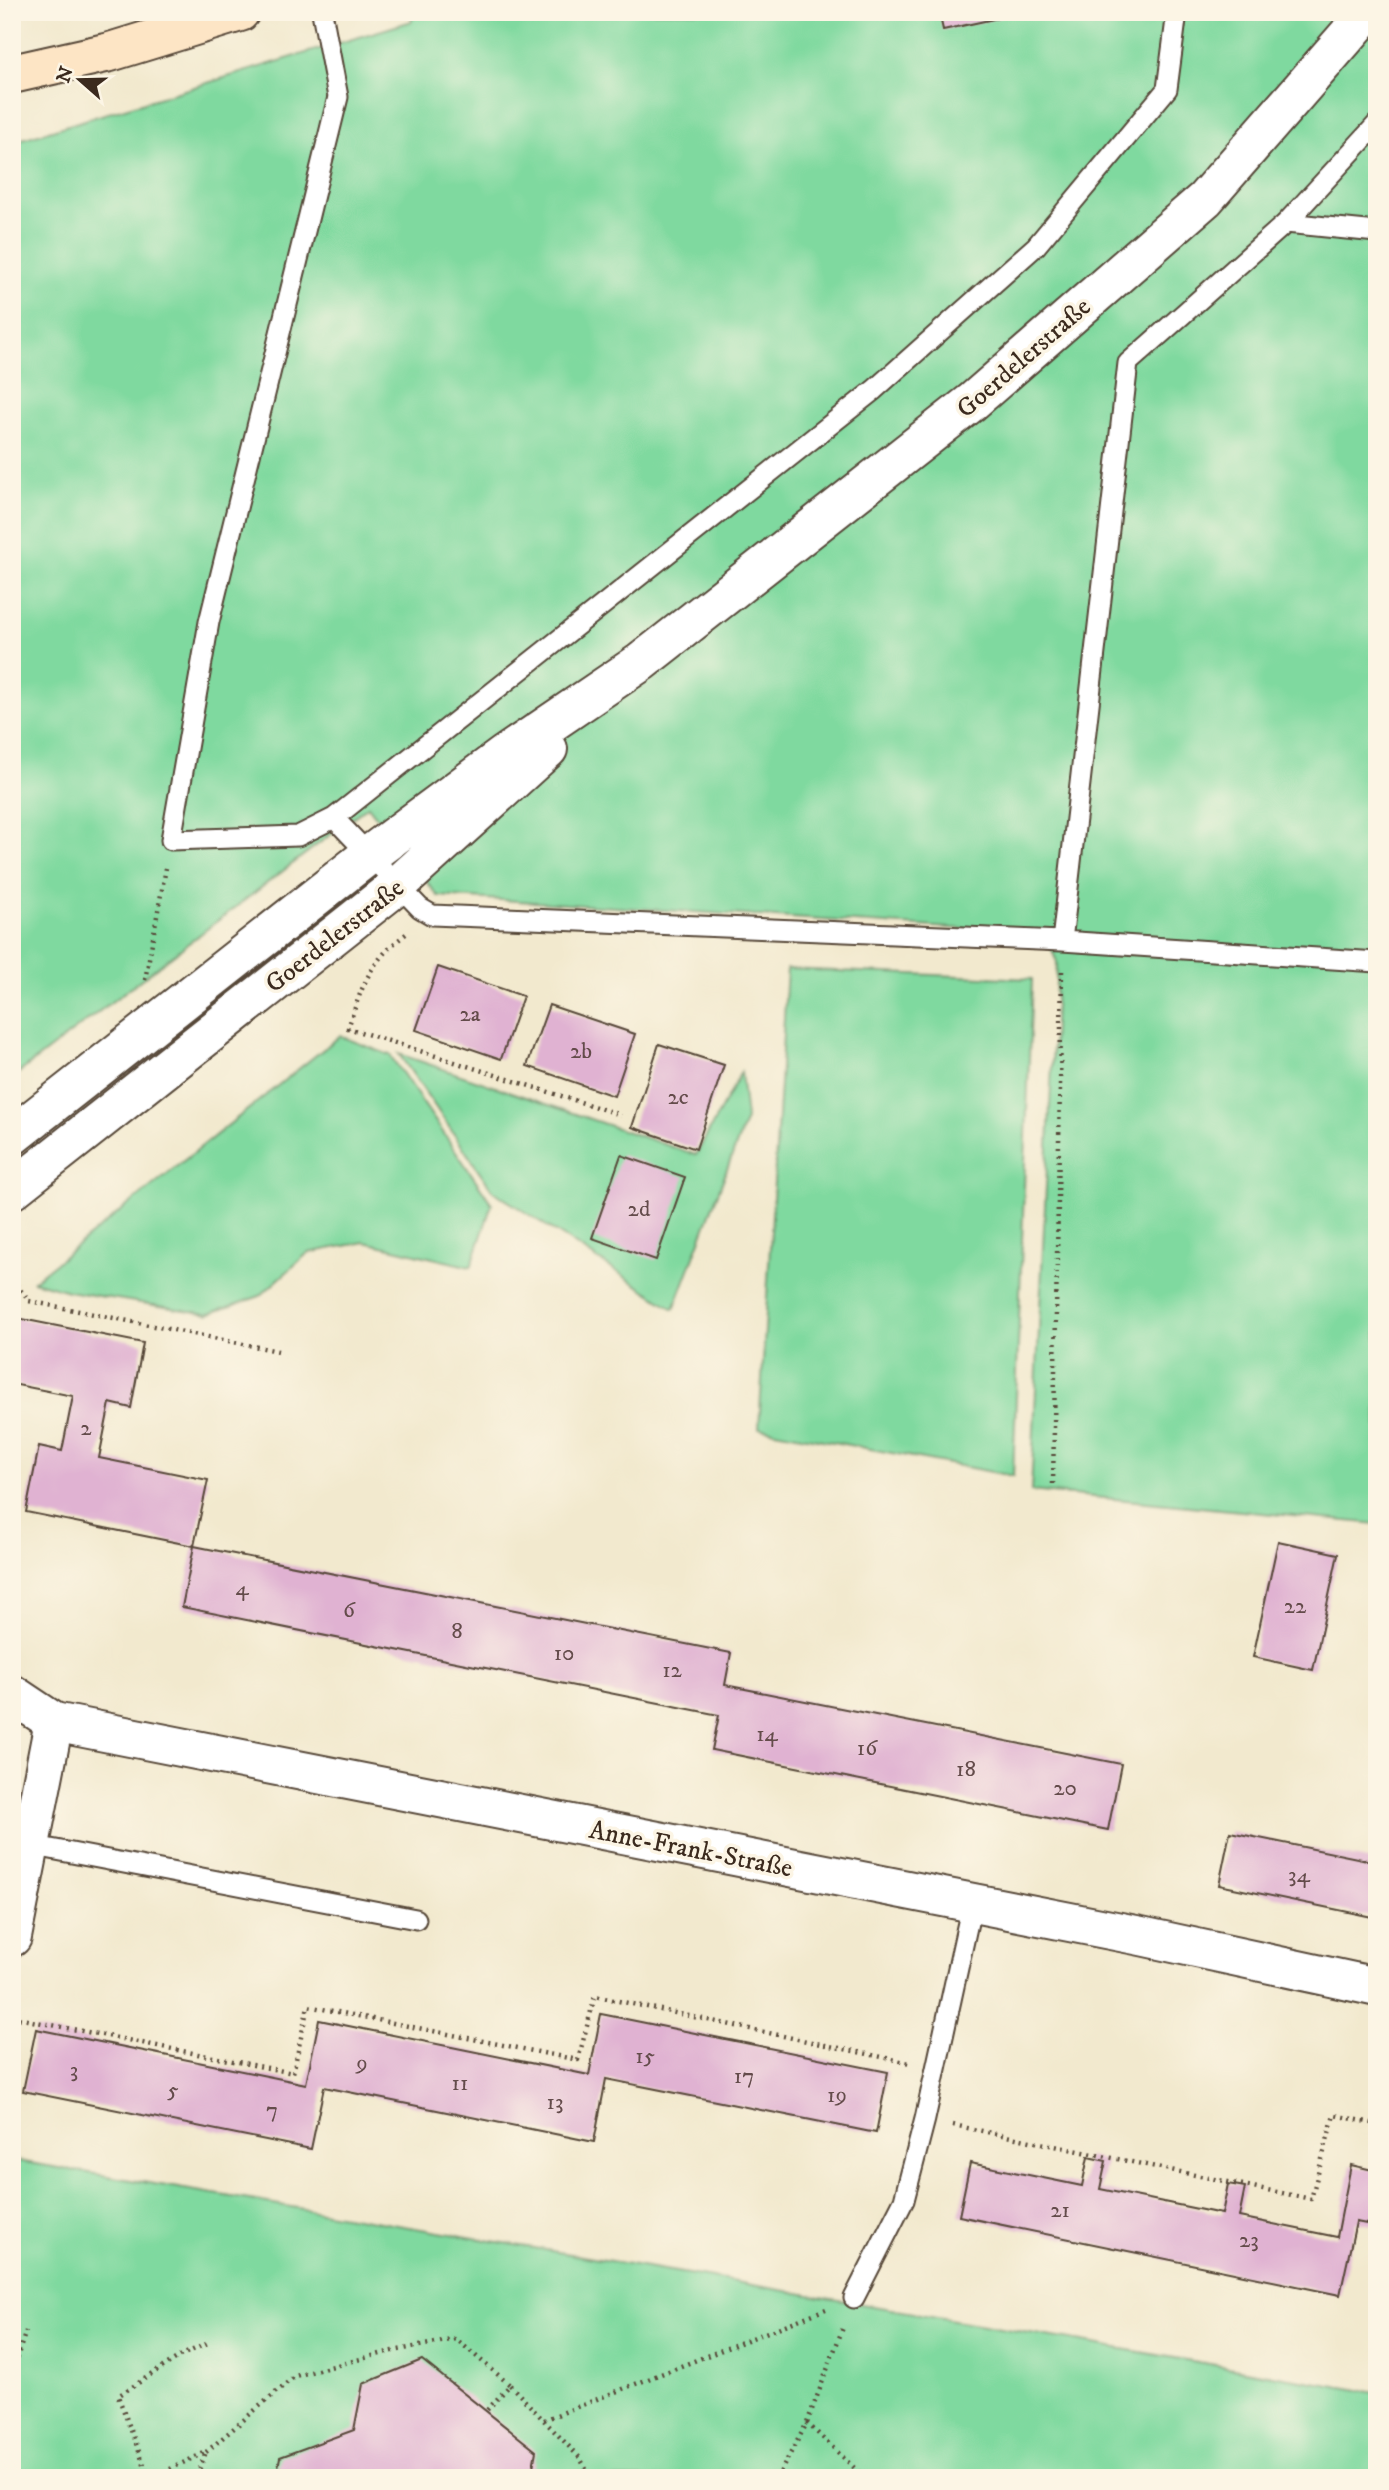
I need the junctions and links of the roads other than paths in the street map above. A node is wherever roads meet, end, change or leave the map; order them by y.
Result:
1 (240, 12) edge
2 (322, 12) edge
3 (1177, 12) edge
4 (1368, 12) edge
5 (12, 74) edge
6 (1377, 124) edge
7 (1286, 223) junction
8 (1377, 232) edge
9 (641, 662) junction
10 (334, 818) junction
11 (369, 855) junction
12 (398, 885) junction
13 (1062, 941) junction
14 (1377, 962) edge
15 (12, 1136) edge
16 (12, 1190) edge
17 (12, 1693) edge
18 (54, 1722) junction
19 (30, 1845) junction
20 (972, 1904) junction
21 (416, 1919) dead end
22 (12, 1937) edge
23 (1377, 1987) edge
24 (854, 2298) road end

1 - 5 main road
2 - 10 lane
3 - 10 lane
4 - 9 street, Goerdelerstraße
6 - 7 lane
7 - 8 lane
7 - 13 lane
9 - 11 street, Goerdelerstraße
9 - 12 street, Goerdelerstraße
10 - 11 lane
11 - 12 lane
11 - 15 street, Goerdelerstraße
12 - 13 lane
12 - 16 street, Goerdelerstraße
13 - 14 lane
17 - 18 street, Anne-Frank-Straße
18 - 19 street
18 - 20 street, Anne-Frank-Straße
19 - 21 lane
19 - 22 street
20 - 23 street, Anne-Frank-Straße
20 - 24 lane

